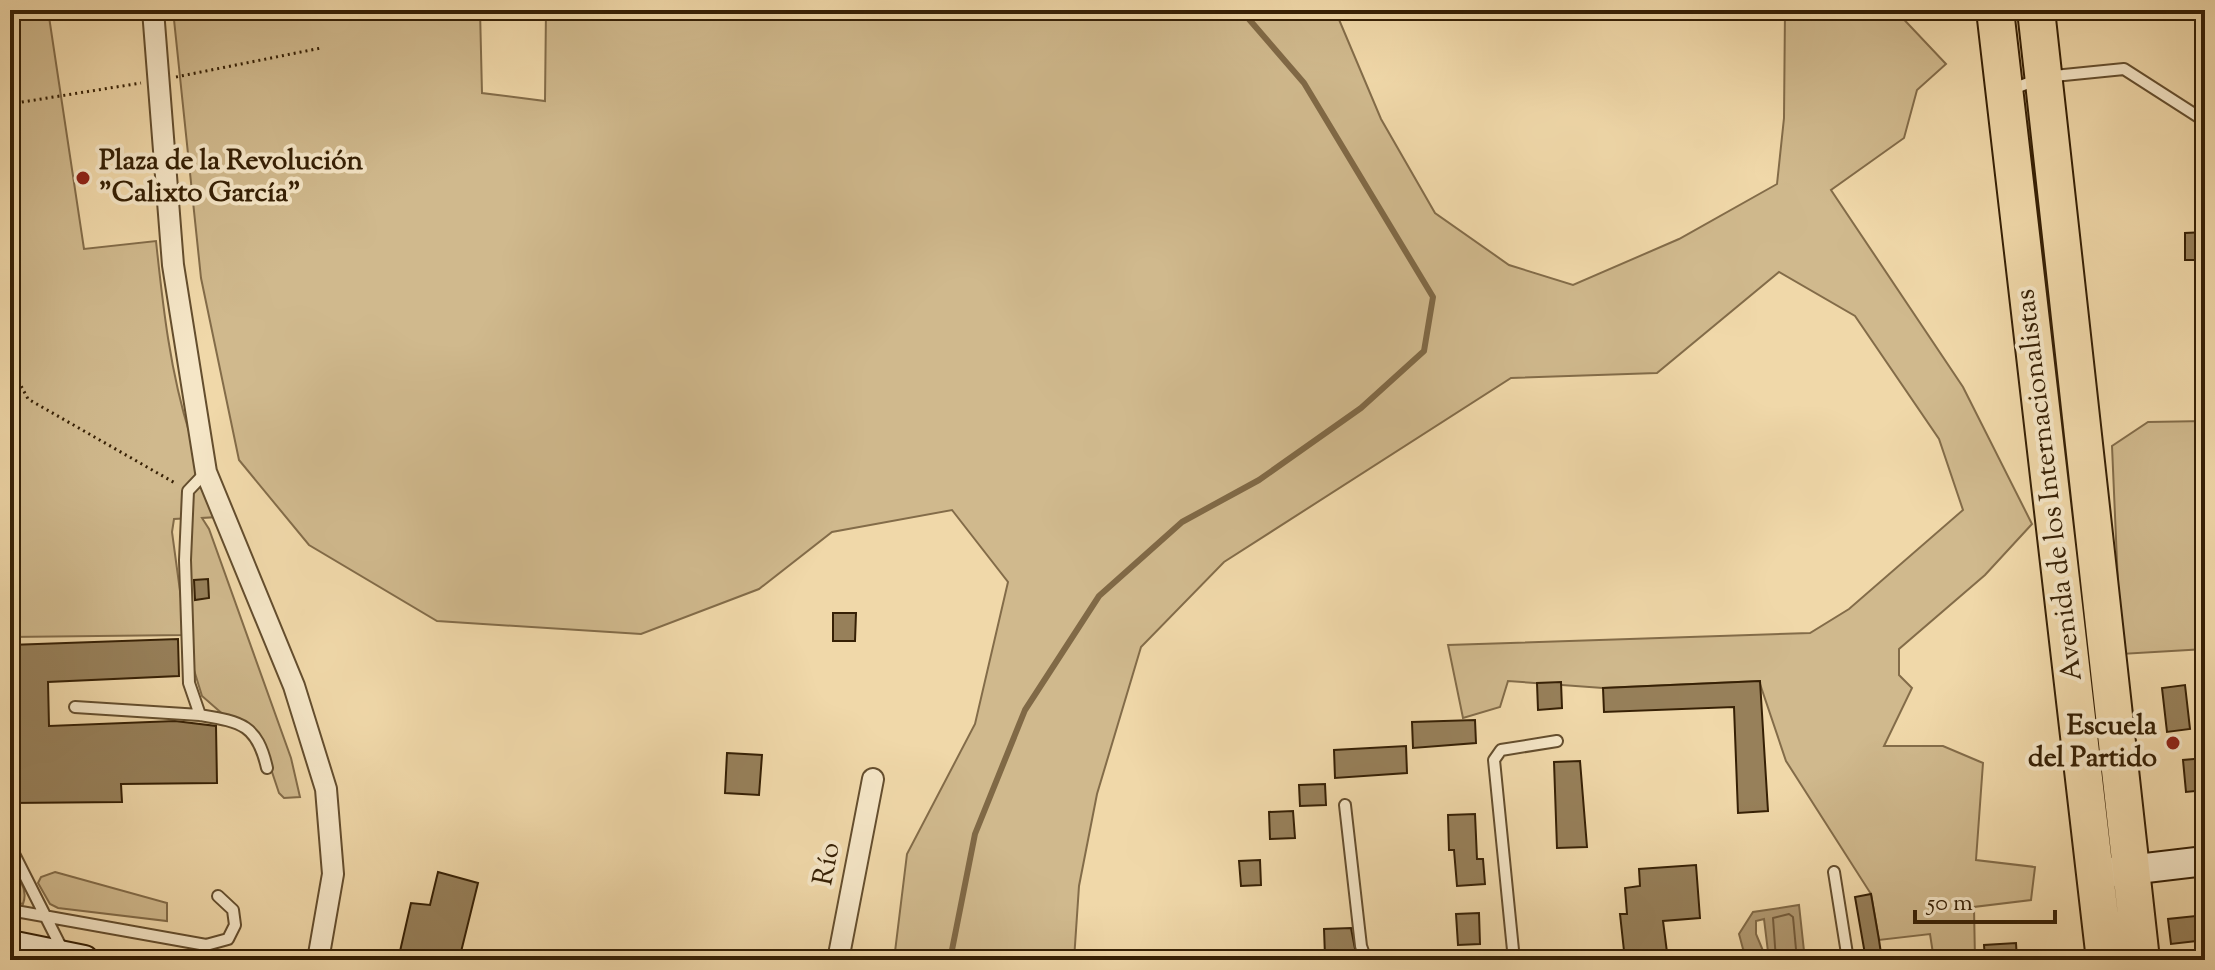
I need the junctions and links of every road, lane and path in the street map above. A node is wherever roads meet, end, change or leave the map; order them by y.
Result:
1 (153, 10) edge
2 (1995, 10) edge
3 (2036, 10) edge
4 (2044, 77) junction
5 (2005, 92) junction
6 (2205, 121) edge
7 (10, 365) edge
8 (206, 472) junction
9 (188, 491) junction
10 (2205, 679) edge
11 (75, 707) dead end
12 (2205, 709) edge
13 (200, 715) junction
14 (1557, 741) dead end
15 (267, 768) dead end
16 (873, 779) dead end
17 (1345, 805) dead end
18 (11, 852) edge
19 (2205, 861) edge
20 (2133, 869) junction
21 (1834, 872) dead end
22 (2095, 874) junction
23 (218, 896) dead end
24 (10, 910) edge
25 (43, 915) junction
26 (10, 945) edge
27 (73, 959) edge
28 (318, 960) edge
29 (838, 960) edge
30 (1366, 960) edge
31 (1514, 960) edge
32 (1848, 960) edge
33 (2105, 960) edge
34 (2141, 960) edge

1 - 8 street
2 - 5 highway, Avenida de los Internacionalistas
3 - 4 highway, Avenida de los Internacionalistas
4 - 5 lane
4 - 6 lane
4 - 20 highway, Avenida de los Internacionalistas
5 - 22 highway, Avenida de los Internacionalistas
7 - 9 path
8 - 9 lane
8 - 28 street
9 - 13 lane
10 - 12 lane
11 - 13 lane
13 - 15 lane
14 - 31 lane
16 - 29 street, Río
17 - 30 lane
18 - 25 lane
19 - 20 street
20 - 22 street
20 - 34 highway, Avenida de los Internacionalistas
21 - 32 lane
22 - 33 highway, Avenida de los Internacionalistas
23 - 25 lane
24 - 25 lane
25 - 27 lane
26 - 27 street

